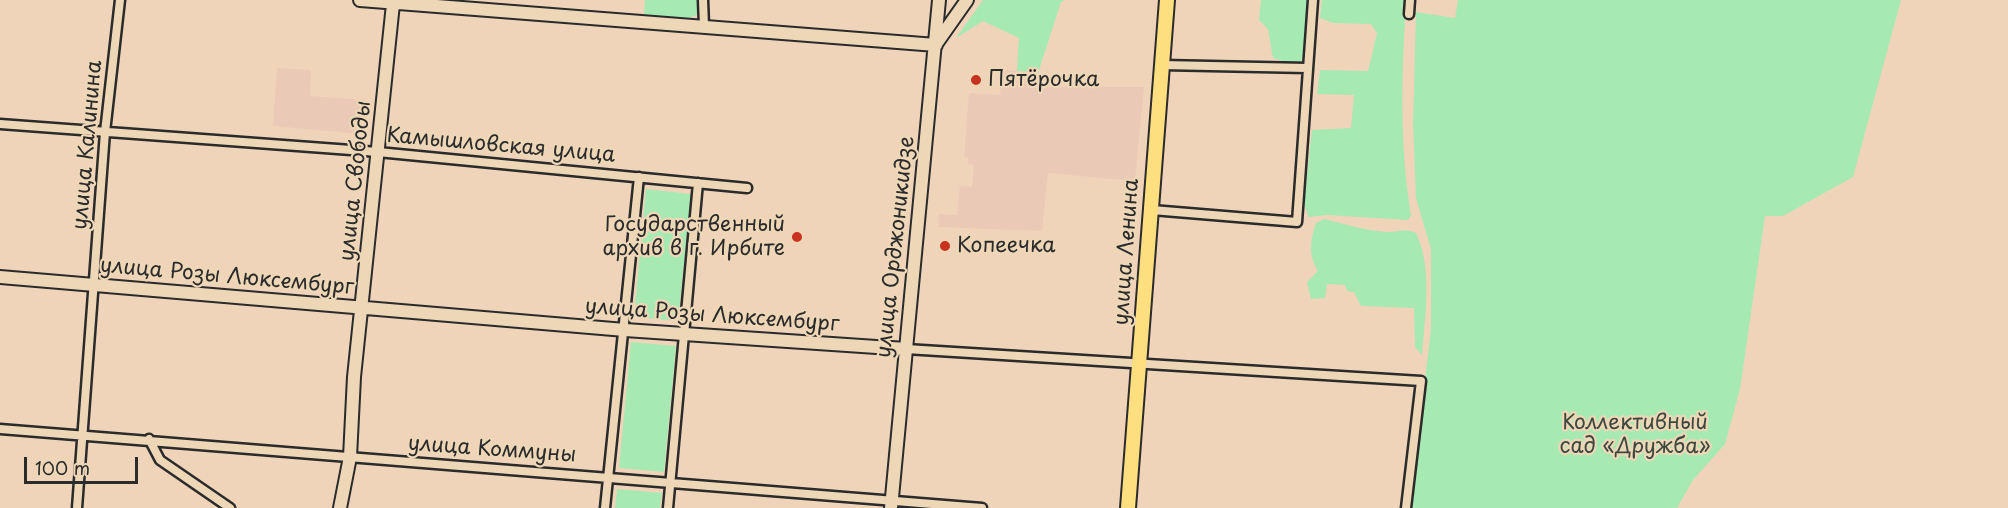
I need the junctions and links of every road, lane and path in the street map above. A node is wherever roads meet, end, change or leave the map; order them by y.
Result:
1 (120, 0) edge
2 (360, 0) edge
3 (702, 0) edge
4 (939, 0) edge
5 (967, 0) edge
6 (1167, 0) edge
7 (1313, 0) edge
8 (1410, 0) edge
9 (393, 2) edge
10 (1410, 14) dead end
11 (704, 26) junction
12 (936, 45) junction
13 (1162, 64) junction
14 (1306, 68) junction
15 (0, 124) edge
16 (105, 132) junction
17 (378, 152) junction
18 (639, 177) junction
19 (698, 183) junction
20 (747, 188) dead end
21 (1152, 210) junction
22 (0, 277) edge
23 (94, 285) junction
24 (363, 308) junction
25 (625, 330) junction
26 (684, 333) junction
27 (906, 349) junction
28 (1140, 364) junction
29 (0, 429) edge
30 (82, 435) junction
31 (149, 439) junction
32 (350, 457) junction
33 (608, 477) junction
34 (670, 483) junction
35 (891, 505) edge
36 (77, 508) edge
37 (230, 508) edge
38 (340, 508) edge
39 (605, 508) edge
40 (668, 508) edge
41 (982, 508) edge
42 (1128, 508) edge
43 (1406, 508) edge

1 - 16 street, улица Калинина
2 - 9 street
3 - 11 street
4 - 12 street
5 - 12 street, улица Орджоникидзе
6 - 13 main road, улица Ленина
7 - 14 street
8 - 10 street
9 - 11 street
9 - 17 street, улица Свободы
11 - 12 street
12 - 27 street, улица Орджоникидзе
13 - 14 street
13 - 21 main road, улица Ленина
14 - 21 street
15 - 16 street, Камышловская улица
16 - 17 street, Камышловская улица
16 - 23 street, улица Калинина
17 - 18 street, Камышловская улица
17 - 24 street, улица Свободы
18 - 19 street, Камышловская улица
18 - 25 street
19 - 20 street, Камышловская улица
19 - 26 street
21 - 28 main road, улица Ленина
22 - 23 street, улица Розы Люксембург
23 - 24 street, улица Розы Люксембург
23 - 30 street, улица Калинина
24 - 25 street, улица Розы Люксембург
24 - 32 street, улица Свободы
25 - 26 street, улица Розы Люксембург
25 - 33 street
26 - 27 street, улица Розы Люксембург
26 - 34 street
27 - 28 street, улица Розы Люксембург
27 - 35 street, улица Орджоникидзе
28 - 42 main road, улица Ленина
28 - 43 street, улица Розы Люксембург
29 - 30 street, улица Коммуны
30 - 31 street, улица Коммуны
30 - 36 street, улица Калинина
31 - 32 street, улица Коммуны
31 - 37 street
32 - 33 street, улица Коммуны
32 - 38 street, улица Свободы
33 - 34 street, улица Коммуны
33 - 39 street
34 - 35 street, улица Коммуны
34 - 40 street
35 - 41 street, улица Коммуны

